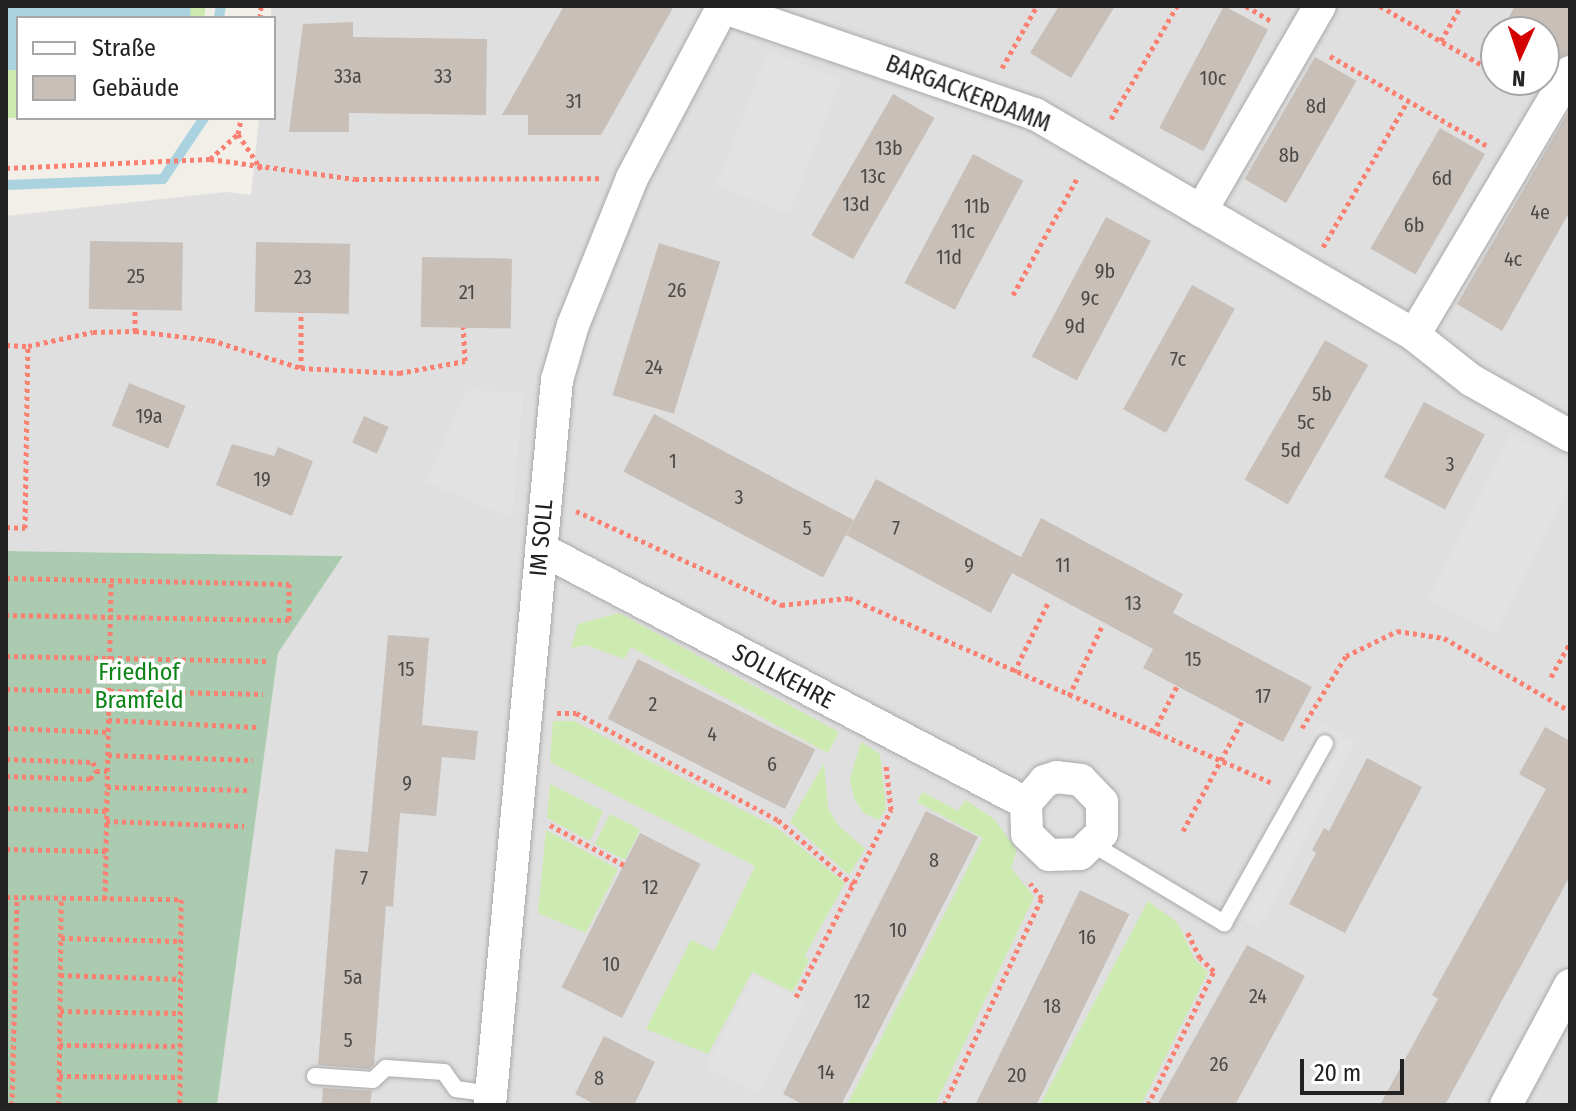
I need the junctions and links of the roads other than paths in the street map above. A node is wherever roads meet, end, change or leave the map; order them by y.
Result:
1 (722, 6) edge
2 (1319, 7) edge
3 (1570, 72) edge
4 (1201, 211) junction
5 (1414, 335) junction
6 (1570, 436) edge
7 (541, 549) junction
8 (1325, 743) dead end
9 (1027, 819) junction
10 (1094, 845) junction
11 (1570, 985) edge
12 (315, 1076) dead end
13 (490, 1100) edge
14 (1506, 1105) edge

1 - 4 street, BARGACKERDAMM
1 - 7 street, IM SOLL
2 - 4 street
3 - 5 street
4 - 5 street, BARGACKERDAMM
5 - 6 street, BARGACKERDAMM
7 - 9 street, SOLLKEHRE
7 - 13 street, IM SOLL
8 - 10 lane
9 - 10 street, SOLLKEHRE
9 - 10 street
11 - 14 street
12 - 13 lane

